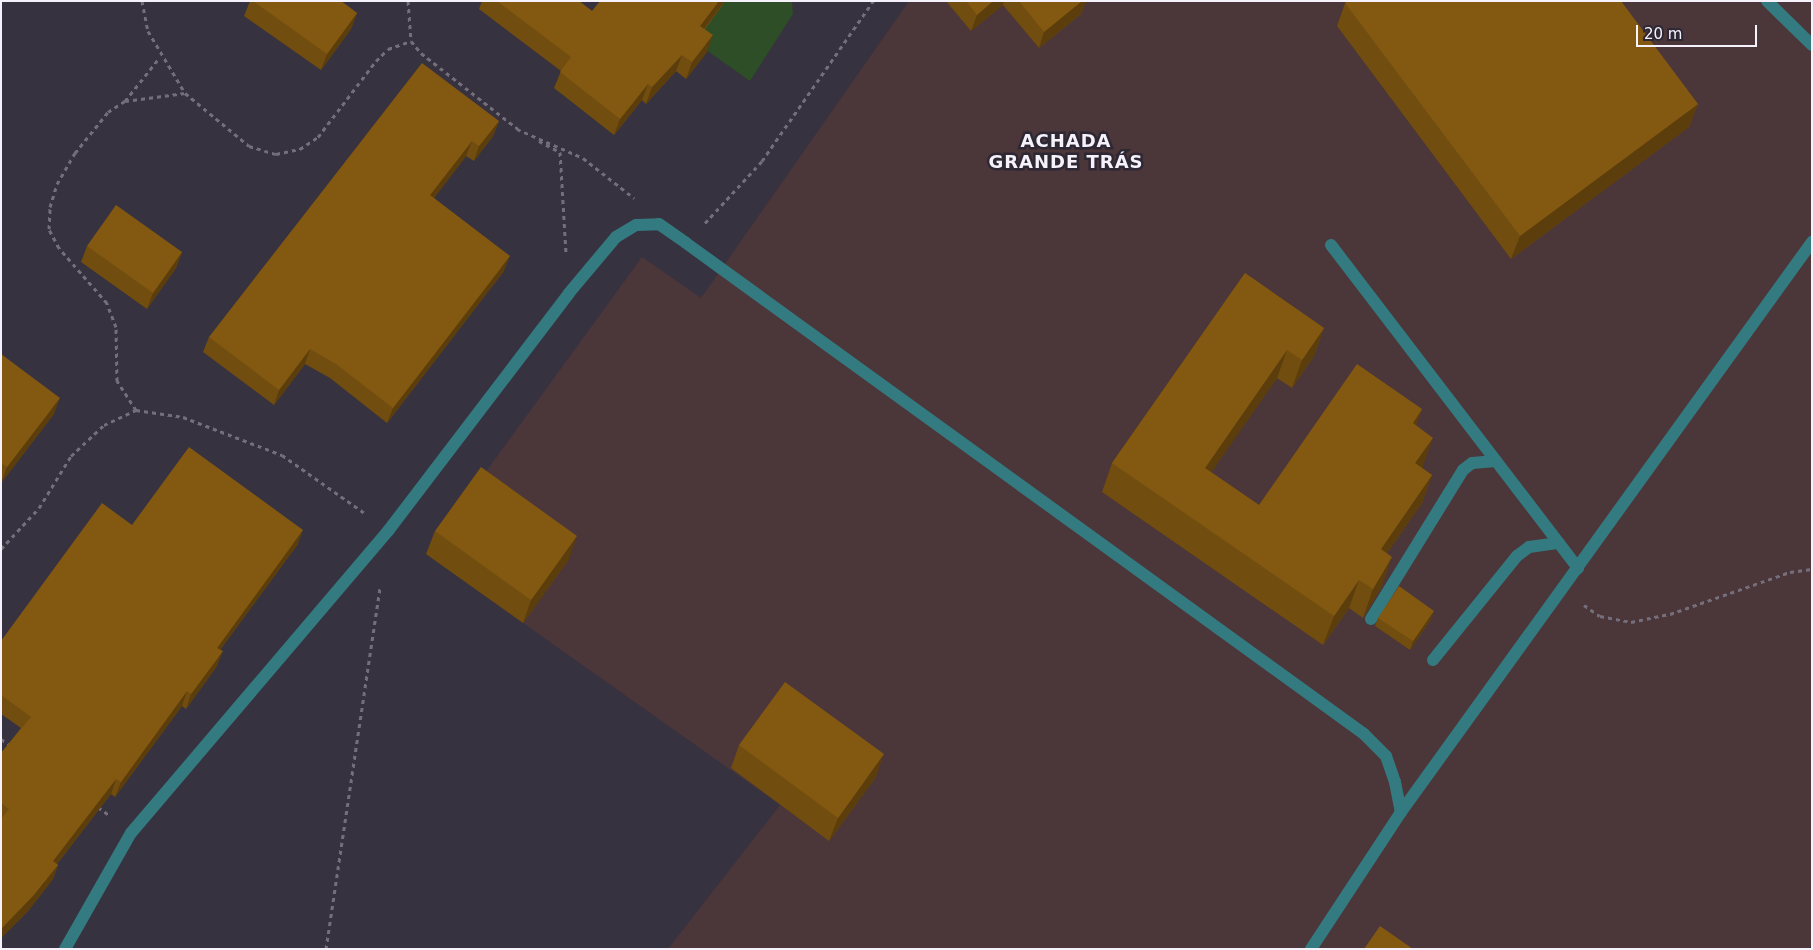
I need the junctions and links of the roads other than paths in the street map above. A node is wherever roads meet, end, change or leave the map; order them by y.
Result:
1 (1767, 1) edge
2 (1812, 45) edge
3 (1812, 242) edge
4 (1330, 245) dead end
5 (1496, 461) junction
6 (1559, 543) junction
7 (1578, 568) junction
8 (1371, 619) edge
9 (1433, 660) dead end
10 (1401, 812) junction
11 (65, 949) edge
12 (1311, 949) edge

1 - 2 street
3 - 7 street
4 - 5 street
5 - 6 street
5 - 8 street
6 - 7 street
6 - 9 street
7 - 10 street
10 - 11 street
10 - 12 street

